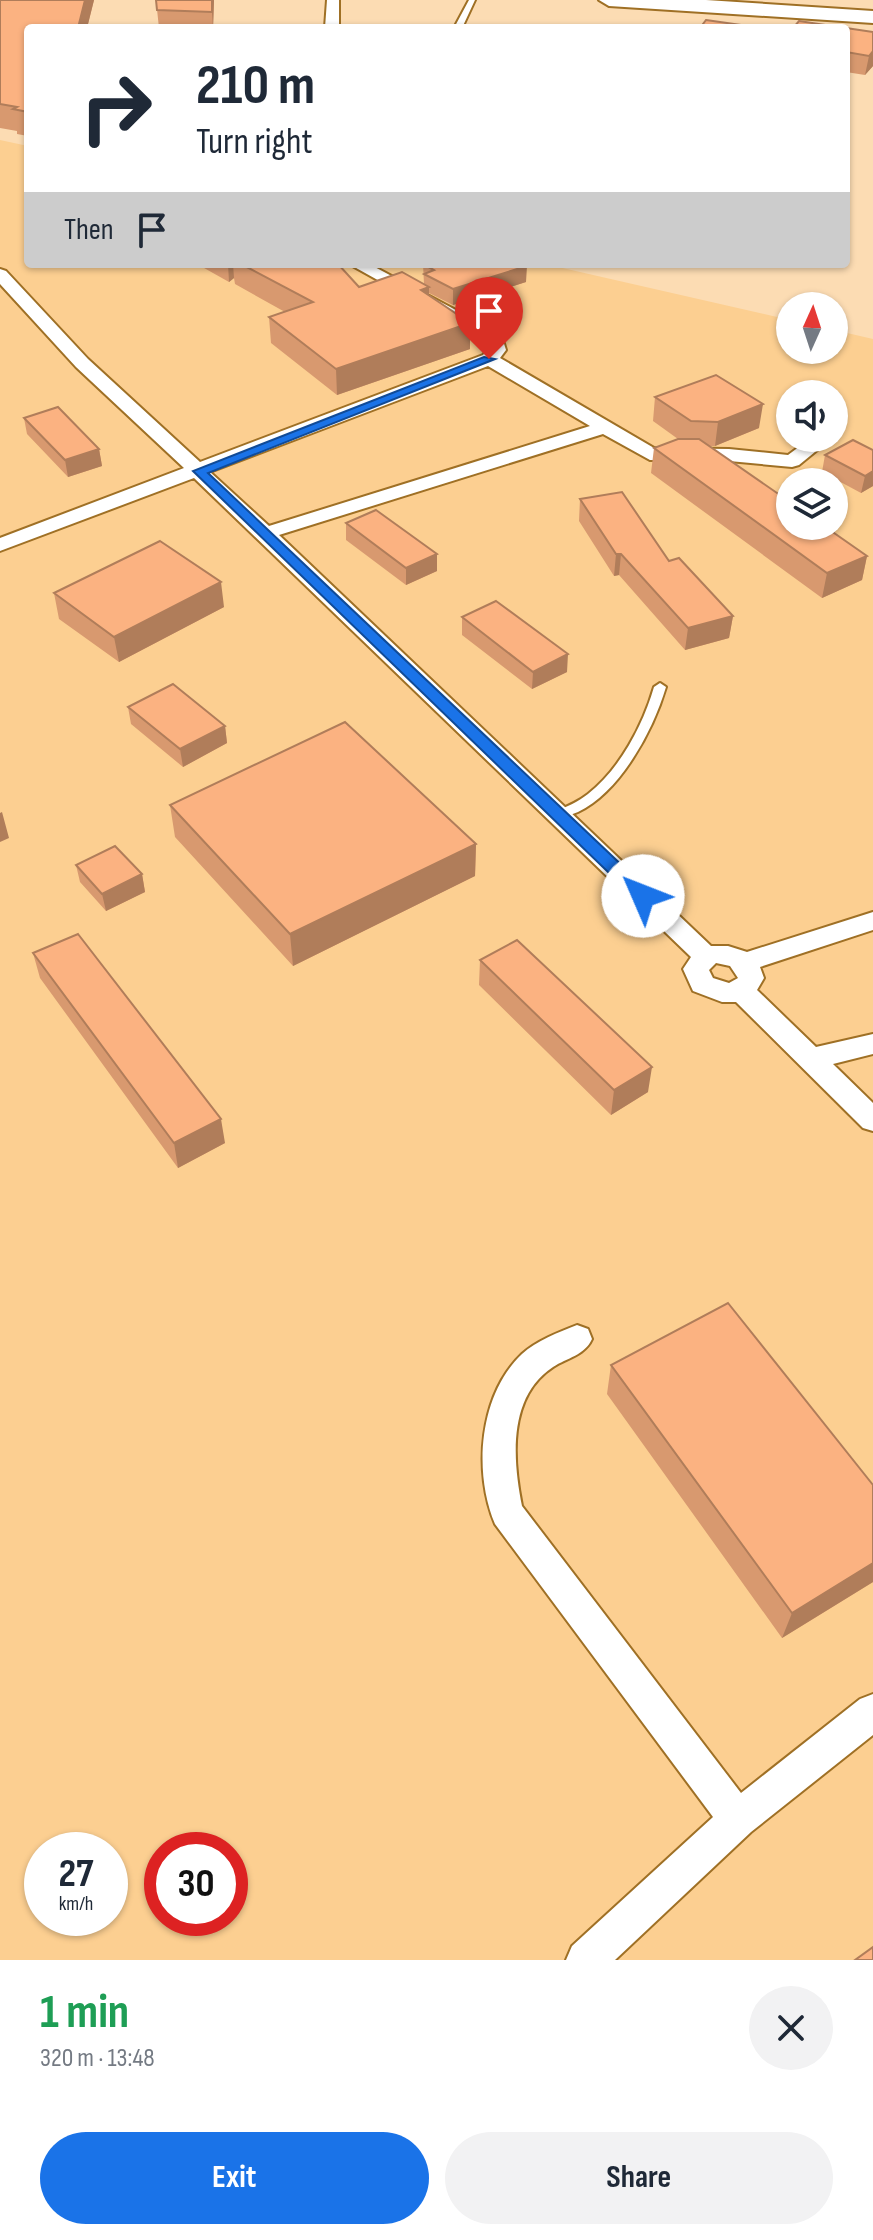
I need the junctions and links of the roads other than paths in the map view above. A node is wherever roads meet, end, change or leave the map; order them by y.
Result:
1 (333, 0) edge
2 (472, 0) edge
3 (609, 0) edge
4 (800, 0) edge
5 (873, 5) edge
6 (873, 17) edge
7 (332, 24) edge
8 (460, 24) edge
9 (364, 268) edge
10 (0, 274) edge
11 (489, 359) junction
12 (604, 428) junction
13 (804, 452) edge
14 (199, 471) junction
15 (265, 533) junction
16 (0, 545) edge
17 (660, 687) dead end
18 (559, 815) junction
19 (873, 921) edge
20 (706, 956) junction
21 (745, 962) junction
22 (741, 991) junction
23 (873, 1044) edge
24 (810, 1059) junction
25 (873, 1120) edge
26 (577, 1339) dead end
27 (873, 1712) edge
28 (738, 1819) junction
29 (586, 1960) edge

1 - 7 street
2 - 8 lane
3 - 6 main road
4 - 5 main road
9 - 11 street
10 - 14 street
11 - 12 street
11 - 14 street
12 - 13 street
12 - 15 street
14 - 15 street
14 - 16 street
15 - 18 street
17 - 18 lane
18 - 20 street
19 - 21 street
20 - 21 street
20 - 22 street
21 - 22 street
22 - 24 street
23 - 24 street
24 - 25 street
26 - 28 street
27 - 28 street
28 - 29 street

